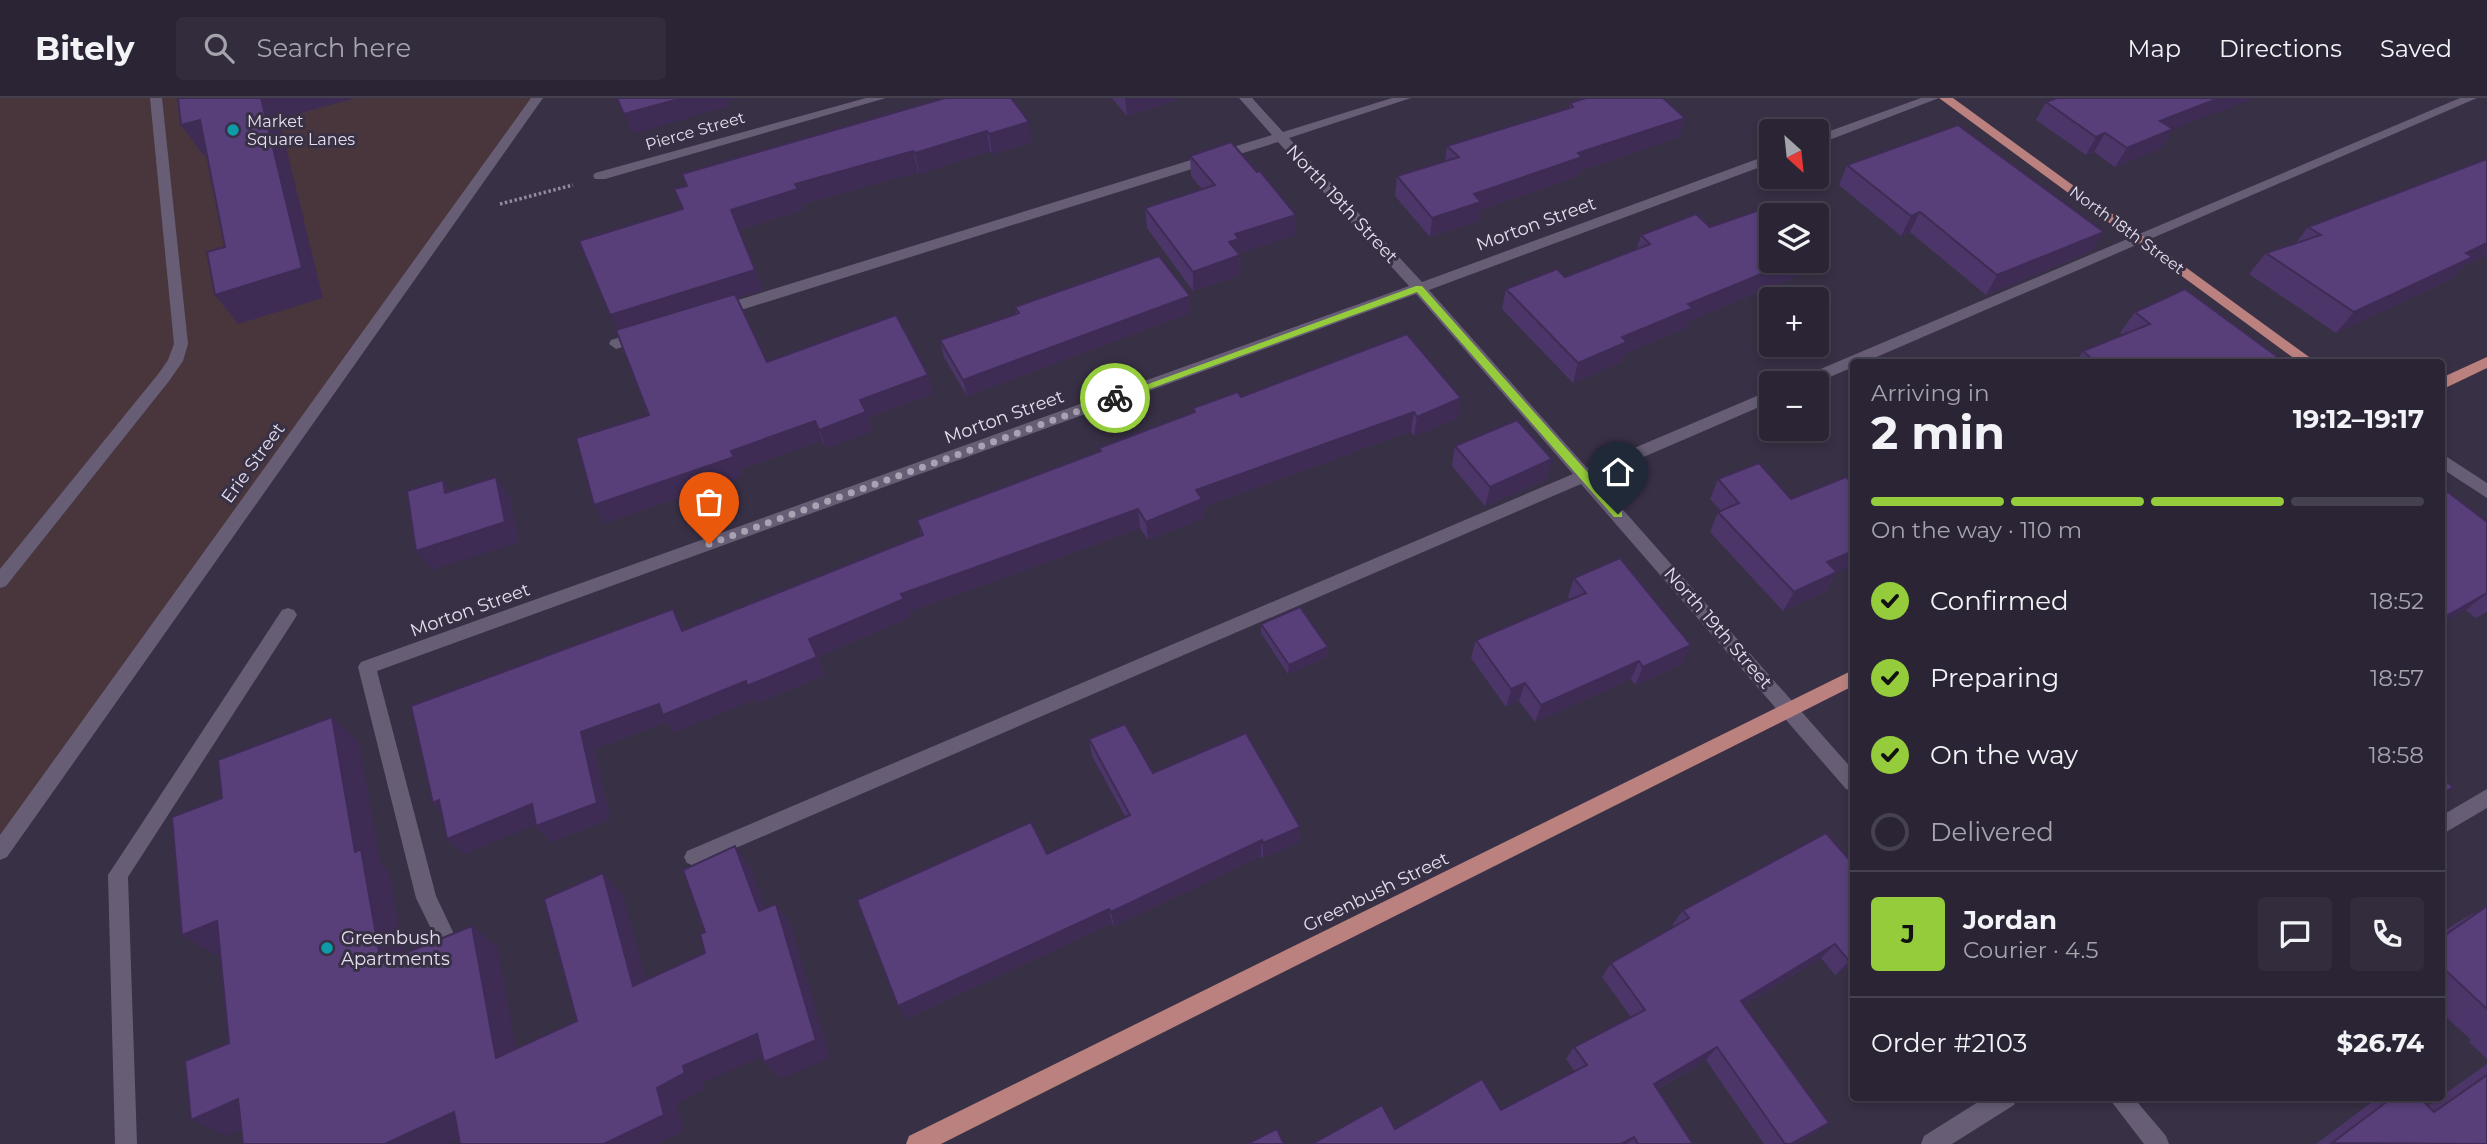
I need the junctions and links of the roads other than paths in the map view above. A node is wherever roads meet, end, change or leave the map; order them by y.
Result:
1 (156, 98) edge
2 (537, 98) edge
3 (880, 98) edge
4 (1245, 98) edge
5 (1405, 98) edge
6 (1933, 98) edge
7 (1945, 98) edge
8 (2471, 98) edge
9 (1829, 136) edge
10 (1281, 138) junction
11 (1759, 162) edge
12 (600, 176) road end
13 (2142, 240) junction
14 (1419, 288) junction
15 (709, 315) edge
16 (656, 331) edge
17 (616, 344) edge
18 (1859, 359) edge
19 (2305, 359) edge
20 (2487, 362) edge
21 (1850, 363) edge
22 (1829, 372) edge
23 (2445, 383) edge
24 (1759, 401) edge
25 (2445, 462) edge
26 (1584, 475) junction
27 (2487, 492) edge
28 (0, 580) edge
29 (288, 615) dead end
30 (1850, 679) edge
31 (1790, 709) junction
32 (1850, 779) edge
33 (2487, 798) edge
34 (2445, 824) edge
35 (0, 851) edge
36 (694, 857) dead end
37 (444, 934) edge
38 (2000, 1101) edge
39 (2122, 1101) edge
40 (126, 1144) edge
41 (917, 1144) edge
42 (1932, 1144) edge
43 (2158, 1144) edge

1 - 28 street
2 - 35 street, Erie Street
3 - 12 street, Pierce Street
4 - 10 street, North 19th Street
5 - 10 street
6 - 9 street
7 - 13 main road, North 18th Street
8 - 13 street
10 - 14 street, North 19th Street
10 - 15 street
11 - 14 street, Morton Street
13 - 18 street
13 - 19 main road, North 18th Street
14 - 26 street, North 19th Street
14 - 37 street, Morton Street
16 - 17 street
20 - 23 main road
21 - 22 street
24 - 26 street
25 - 27 street
26 - 31 street, North 19th Street
26 - 36 street
29 - 40 street
30 - 31 main road, Greenbush Street
31 - 32 street, North 19th Street
31 - 41 main road, Greenbush Street
33 - 34 street
38 - 42 street
39 - 43 street

